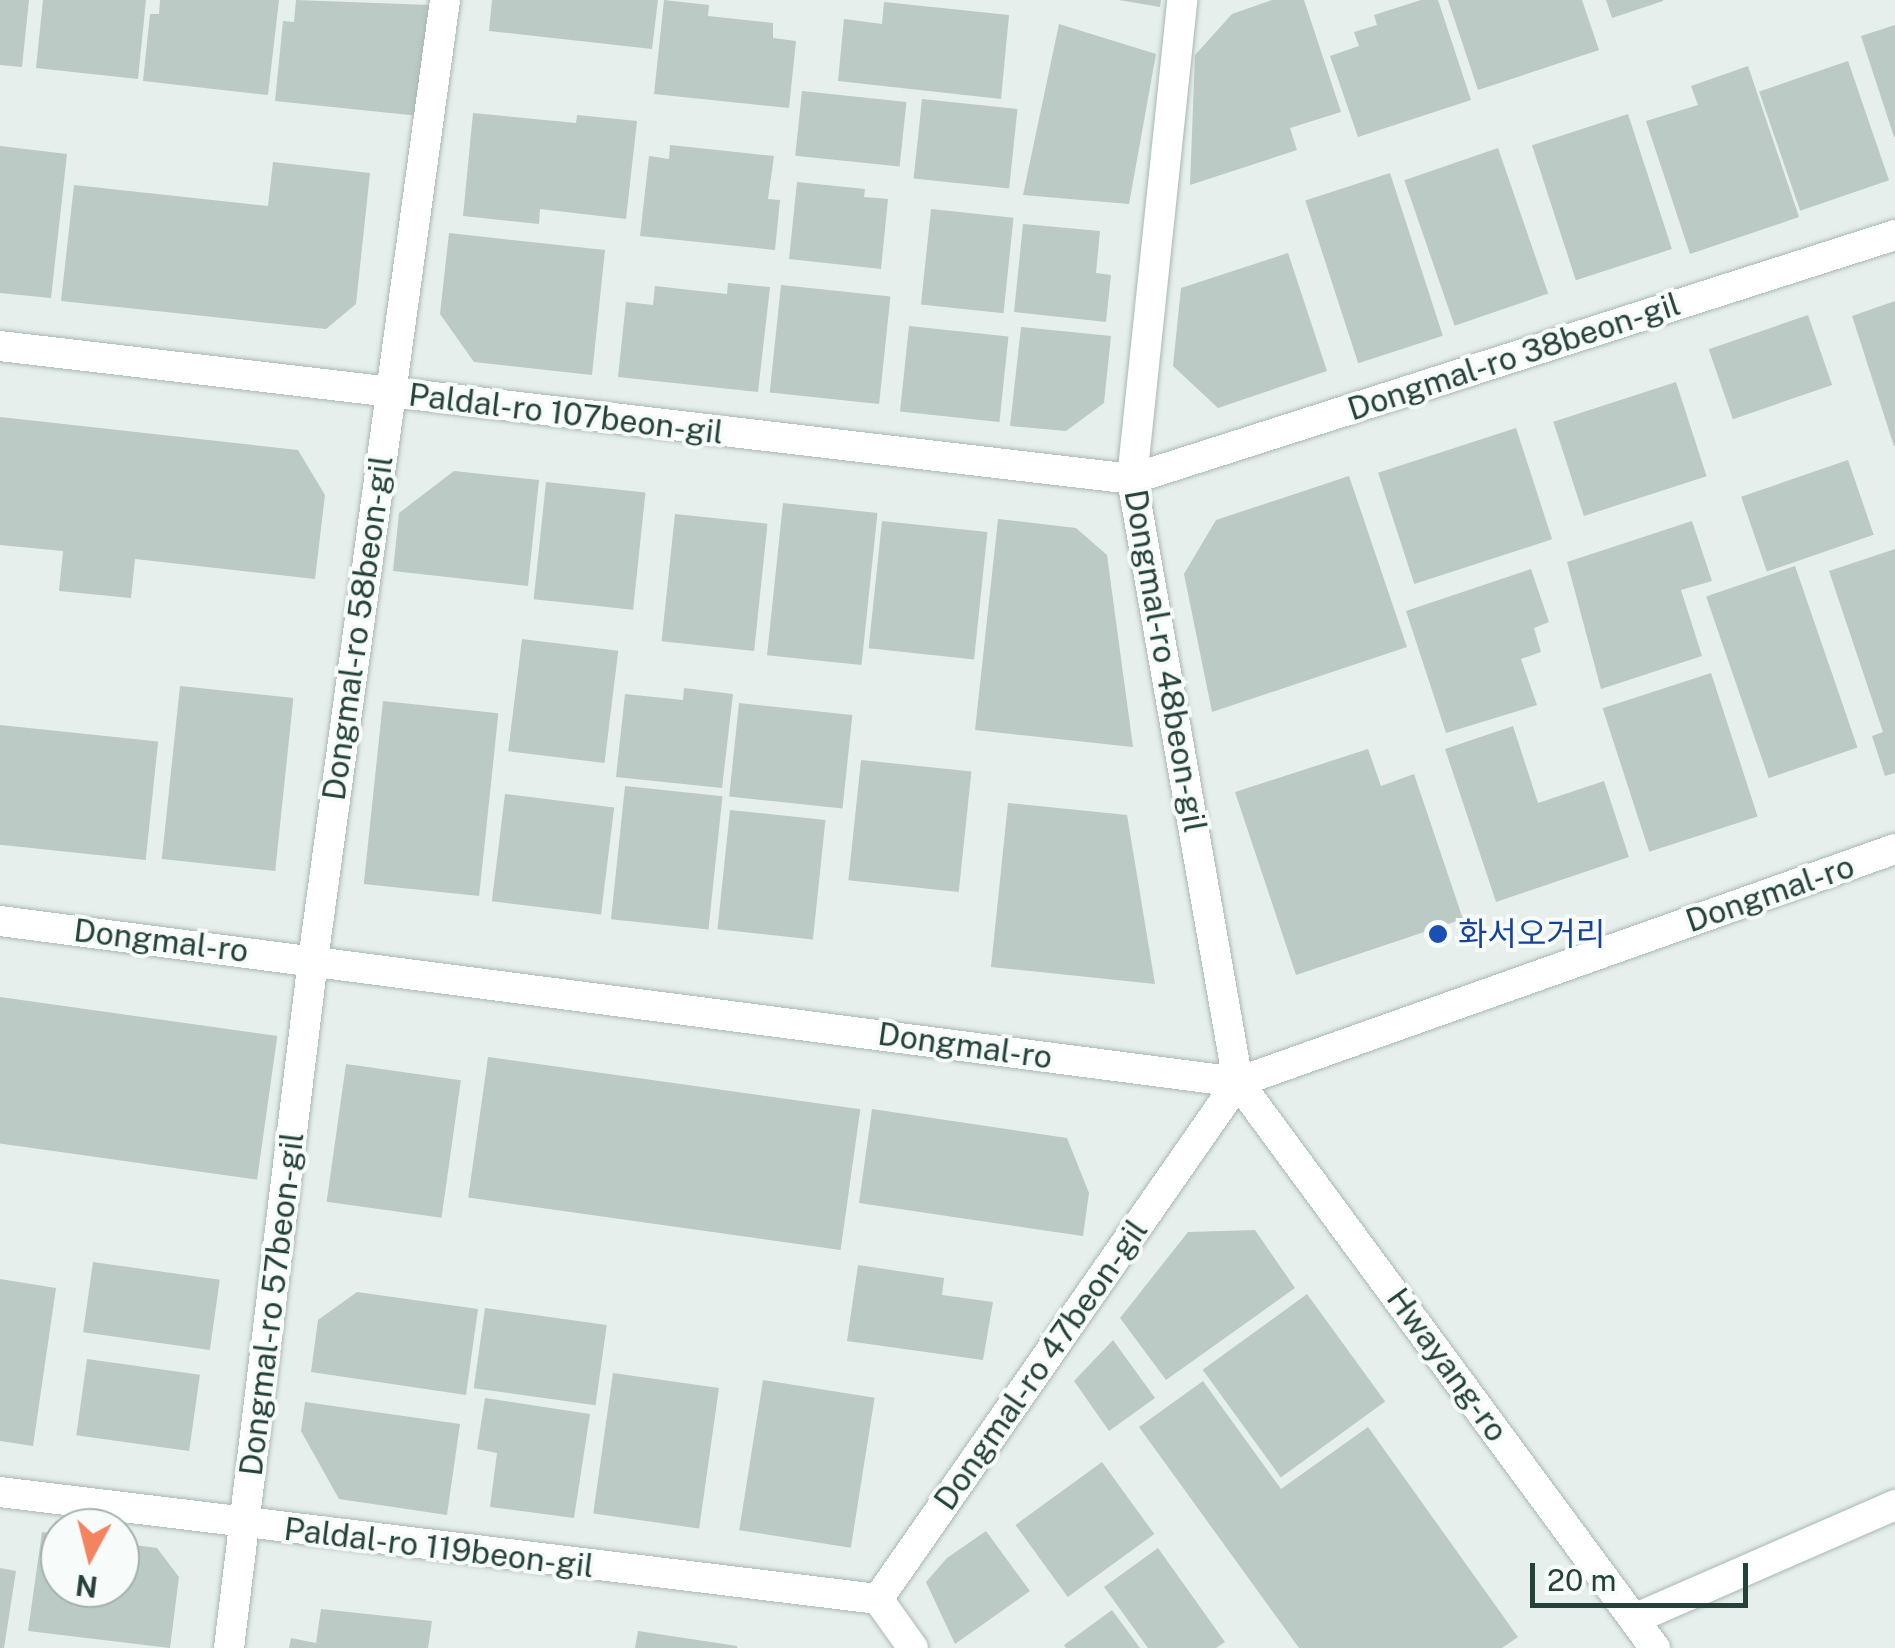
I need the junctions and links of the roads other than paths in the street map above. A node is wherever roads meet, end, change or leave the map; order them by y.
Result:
1 (445, 0) edge
2 (1182, 0) edge
3 (1895, 235) edge
4 (0, 346) edge
5 (390, 393) junction
6 (1132, 479) junction
7 (1895, 849) edge
8 (0, 921) edge
9 (313, 960) junction
10 (1238, 1082) junction
11 (0, 1492) edge
12 (1895, 1505) edge
13 (246, 1525) junction
14 (878, 1599) junction
15 (1634, 1619) junction
16 (229, 1648) edge
17 (913, 1648) edge
18 (1655, 1648) edge

1 - 5 street, Dongmal-ro 58beon-gil
2 - 6 street, Dongmal-ro 48beon-gil
3 - 6 street, Dongmal-ro 38beon-gil
4 - 5 street, Paldal-ro 107beon-gil
5 - 6 street, Paldal-ro 107beon-gil
5 - 9 street, Dongmal-ro 58beon-gil
6 - 10 street, Dongmal-ro 48beon-gil
7 - 10 street, Dongmal-ro
8 - 9 street, Dongmal-ro
9 - 10 street, Dongmal-ro
9 - 13 street, Dongmal-ro 57beon-gil
10 - 14 street, Dongmal-ro 47beon-gil
10 - 15 street, Hwayang-ro
11 - 13 street, Paldal-ro 119beon-gil
12 - 15 street
13 - 14 street, Paldal-ro 119beon-gil
13 - 16 street, Dongmal-ro 57beon-gil
14 - 17 street
15 - 18 street, Hwayang-ro

